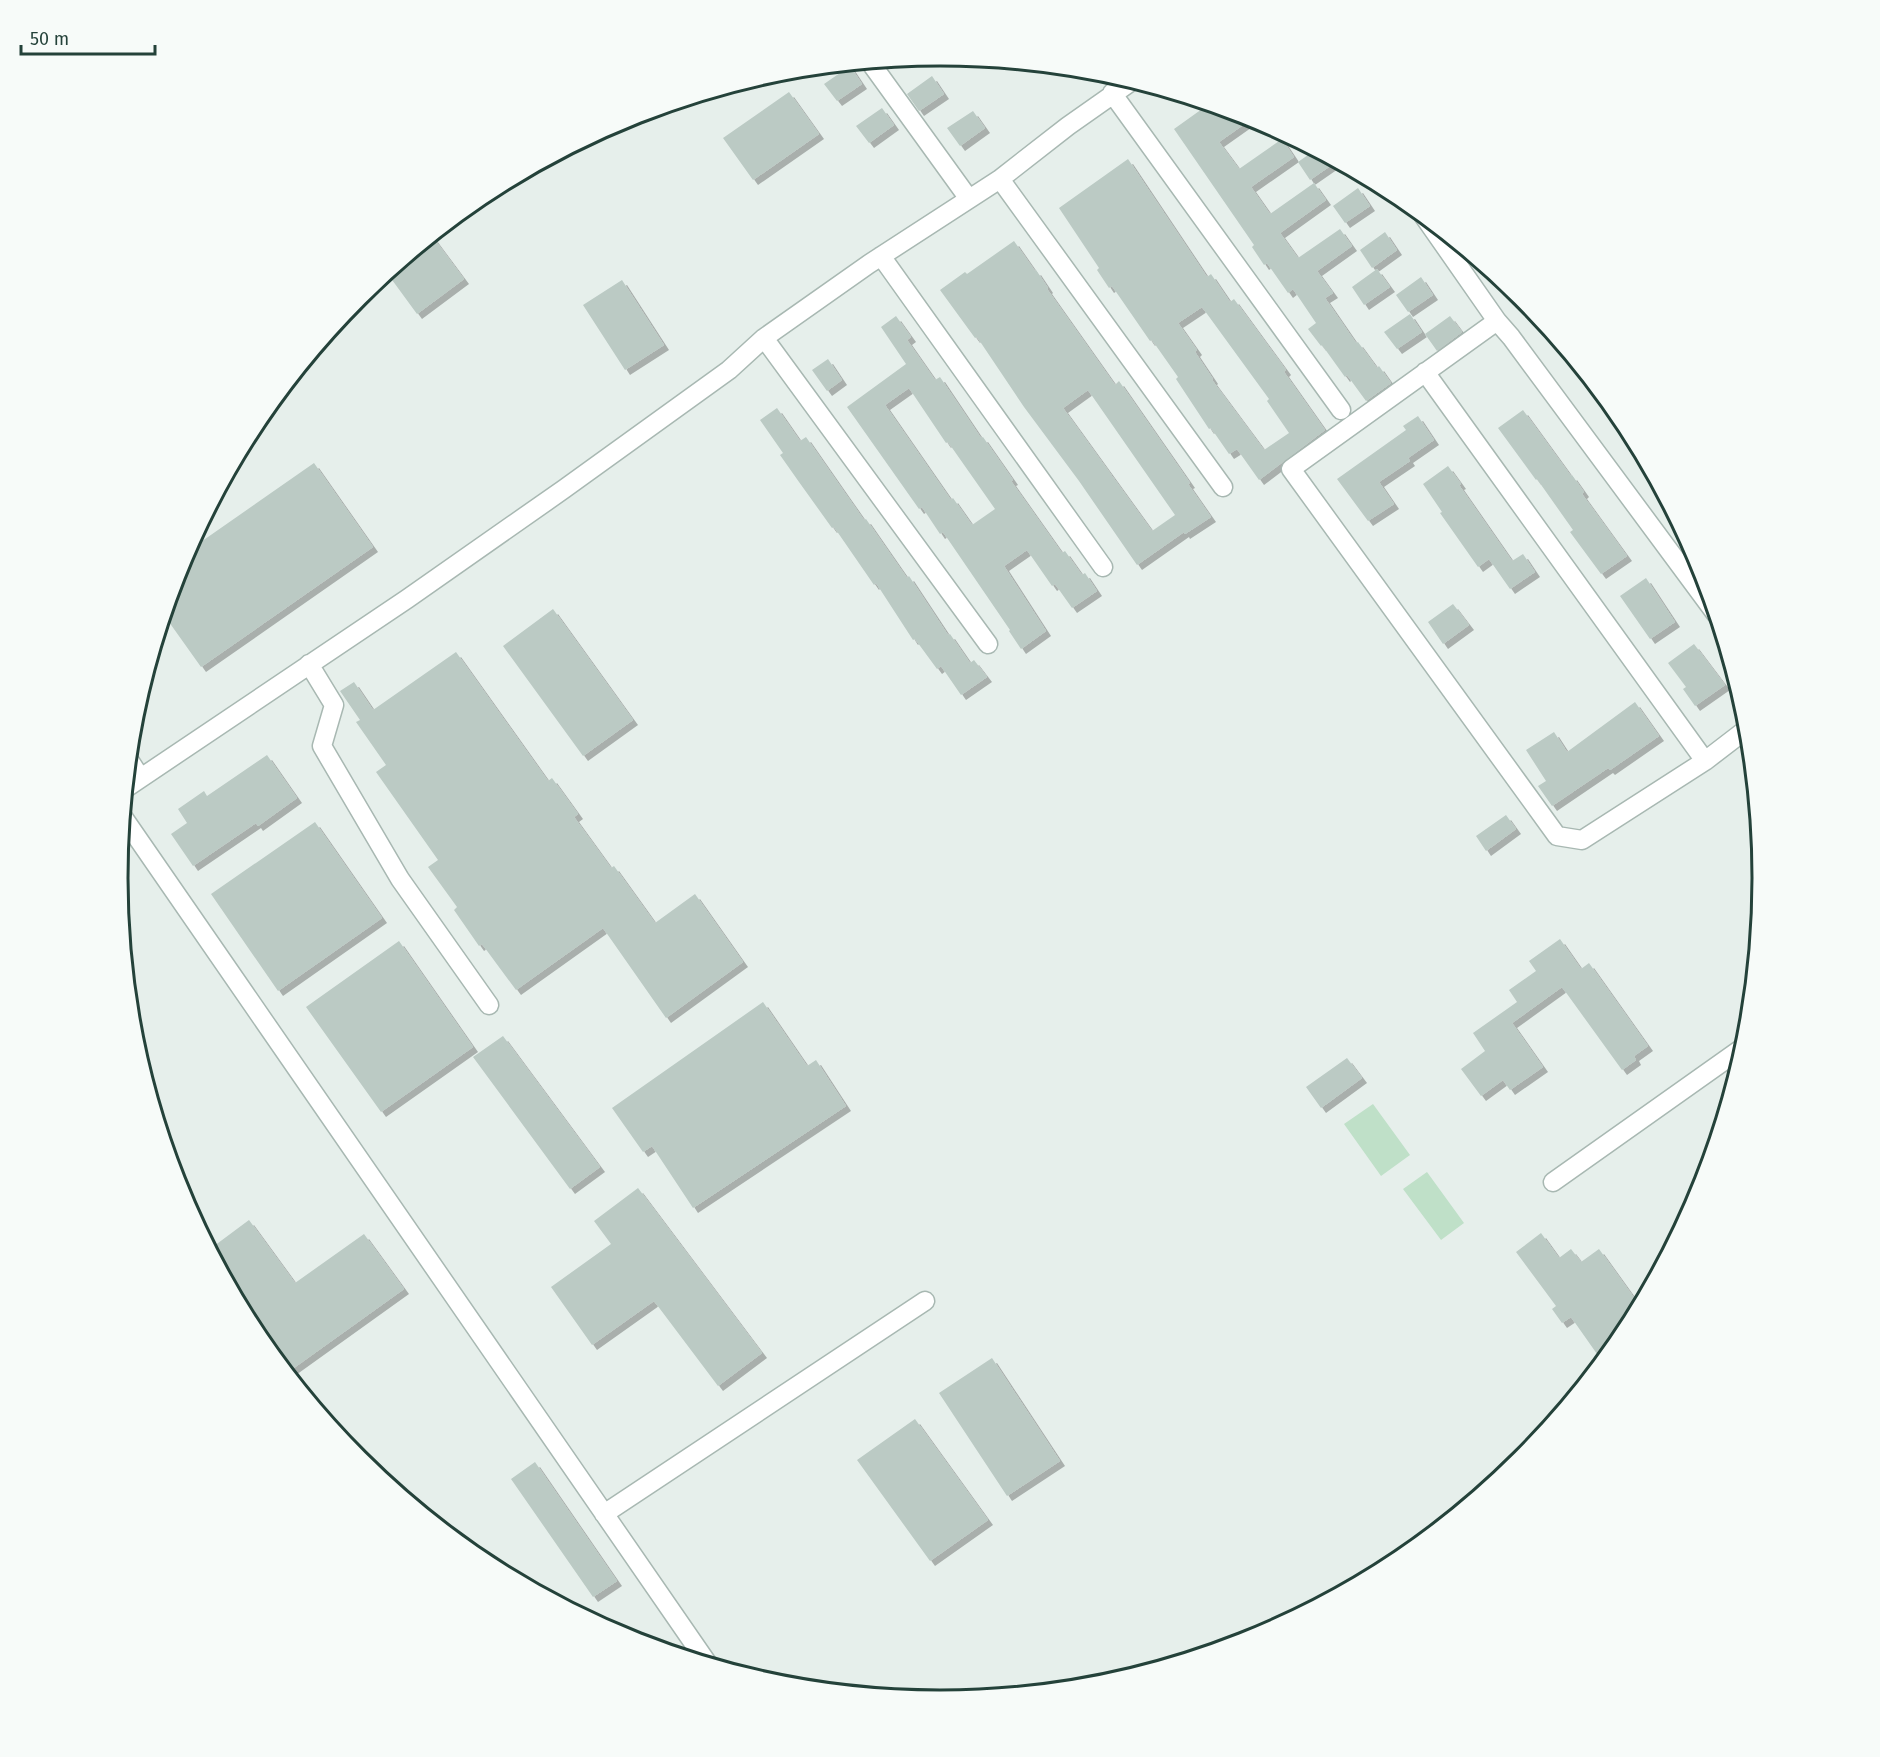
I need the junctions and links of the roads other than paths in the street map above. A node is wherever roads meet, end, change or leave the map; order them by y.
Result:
1 (875, 69) edge
2 (1122, 87) edge
3 (1112, 93) junction
4 (1000, 179) junction
5 (969, 199) junction
6 (1438, 236) edge
7 (881, 256) junction
8 (1497, 321) junction
9 (764, 338) junction
10 (1425, 372) junction
11 (1341, 410) dead end
12 (1223, 487) dead end
13 (1103, 567) dead end
14 (1700, 592) edge
15 (988, 644) dead end
16 (309, 664) junction
17 (1740, 735) edge
18 (1705, 761) junction
19 (133, 782) edge
20 (129, 826) edge
21 (489, 1005) dead end
22 (1733, 1055) edge
23 (1553, 1182) dead end
24 (925, 1301) dead end
25 (604, 1514) junction
26 (701, 1655) edge

1 - 5 street
2 - 3 street
3 - 4 street
3 - 11 street
4 - 5 street
4 - 12 street
5 - 7 street
6 - 8 street
7 - 9 street
7 - 13 street
8 - 10 street
8 - 14 street
9 - 15 street
9 - 16 street
10 - 18 street
10 - 18 street
16 - 19 street
16 - 21 street
17 - 18 street
20 - 25 street
22 - 23 street
24 - 25 street
25 - 26 street

